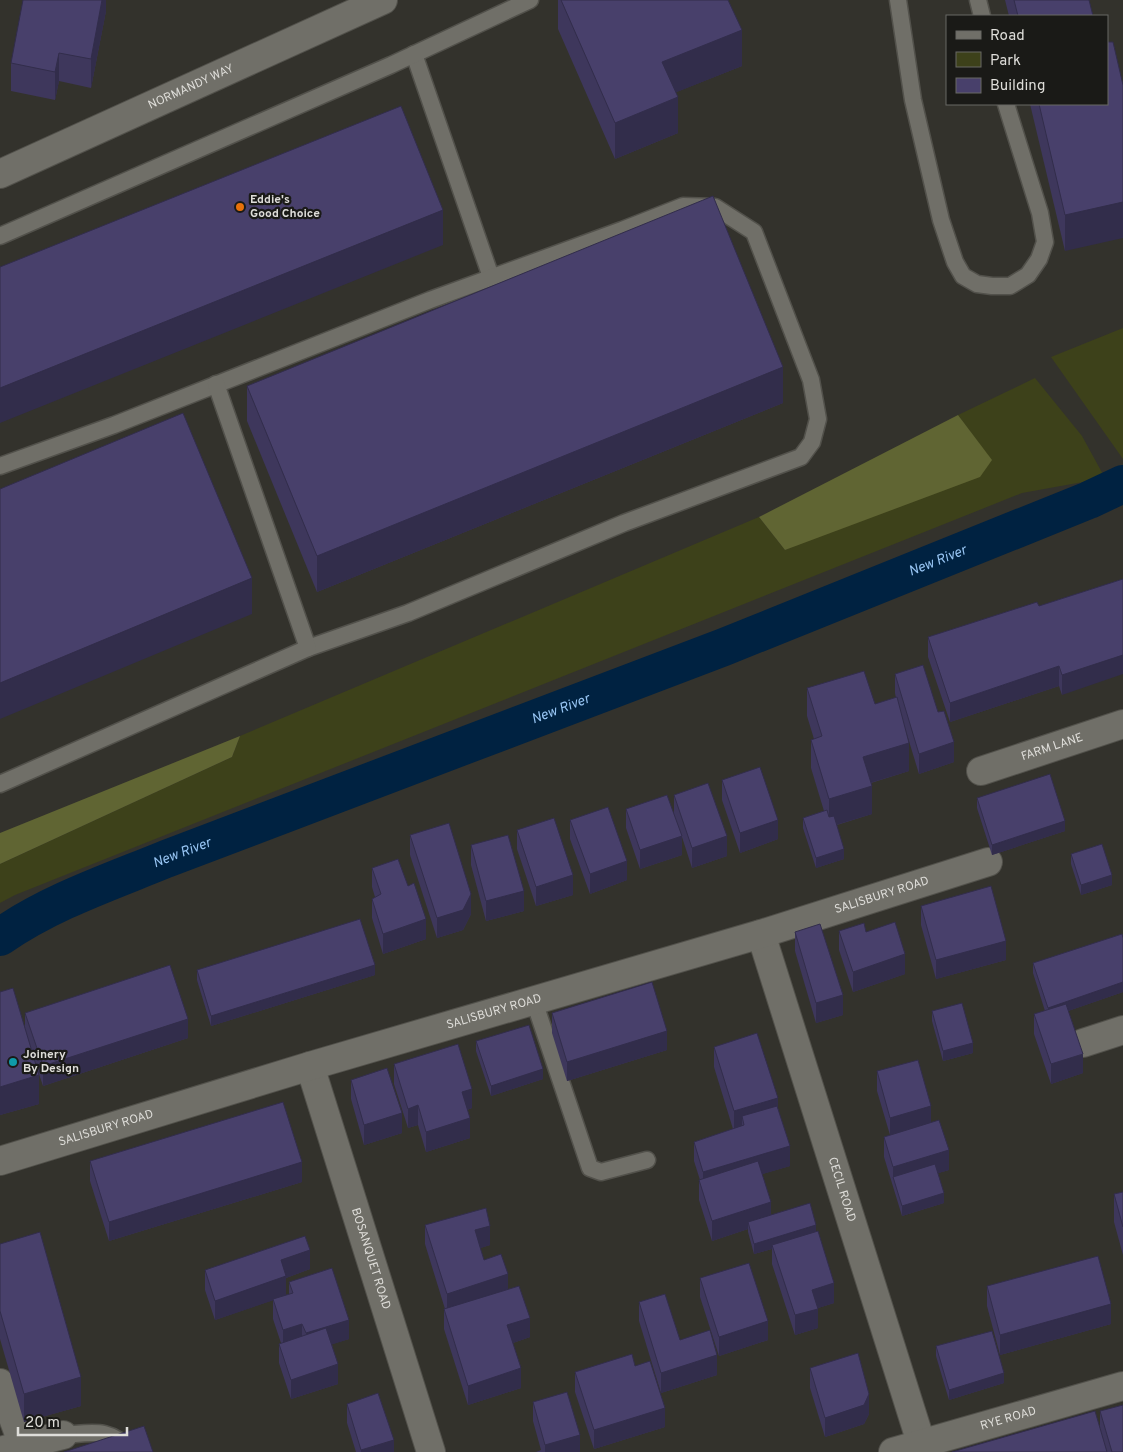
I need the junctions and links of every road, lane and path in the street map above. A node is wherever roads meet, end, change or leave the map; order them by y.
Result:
1 (383, 0) edge
2 (530, 0) edge
3 (898, 0) edge
4 (978, 0) edge
5 (982, 15) edge
6 (414, 54) junction
7 (1006, 105) edge
8 (0, 174) edge
9 (0, 236) edge
10 (491, 277) junction
11 (216, 384) junction
12 (0, 466) edge
13 (308, 648) junction
14 (1123, 724) edge
15 (980, 771) dead end
16 (0, 784) edge
17 (988, 862) dead end
18 (761, 934) junction
19 (534, 1001) junction
20 (1123, 1030) edge
21 (1083, 1043) dead end
22 (310, 1066) junction
23 (648, 1160) dead end
24 (0, 1161) edge
25 (0, 1383) edge
26 (1123, 1386) edge
27 (63, 1435) joint
28 (11, 1448) edge
29 (923, 1448) edge
30 (132, 1452) edge
31 (431, 1452) edge
32 (893, 1452) edge

1 - 8 street, NORMANDY WAY
2 - 6 lane
3 - 7 lane
4 - 5 lane
6 - 9 lane
6 - 10 lane
10 - 11 lane
10 - 13 lane
11 - 12 lane
11 - 13 lane
13 - 16 lane
14 - 15 street, FARM LANE
17 - 18 street, SALISBURY ROAD
18 - 19 street, SALISBURY ROAD
18 - 29 street, CECIL ROAD
19 - 22 street, SALISBURY ROAD
19 - 23 lane
20 - 21 street
22 - 24 street, SALISBURY ROAD
22 - 31 street, BOSANQUET ROAD
25 - 28 street
26 - 29 street, RYE ROAD
27 - 28 street
27 - 30 lane
29 - 32 street, RYE ROAD

